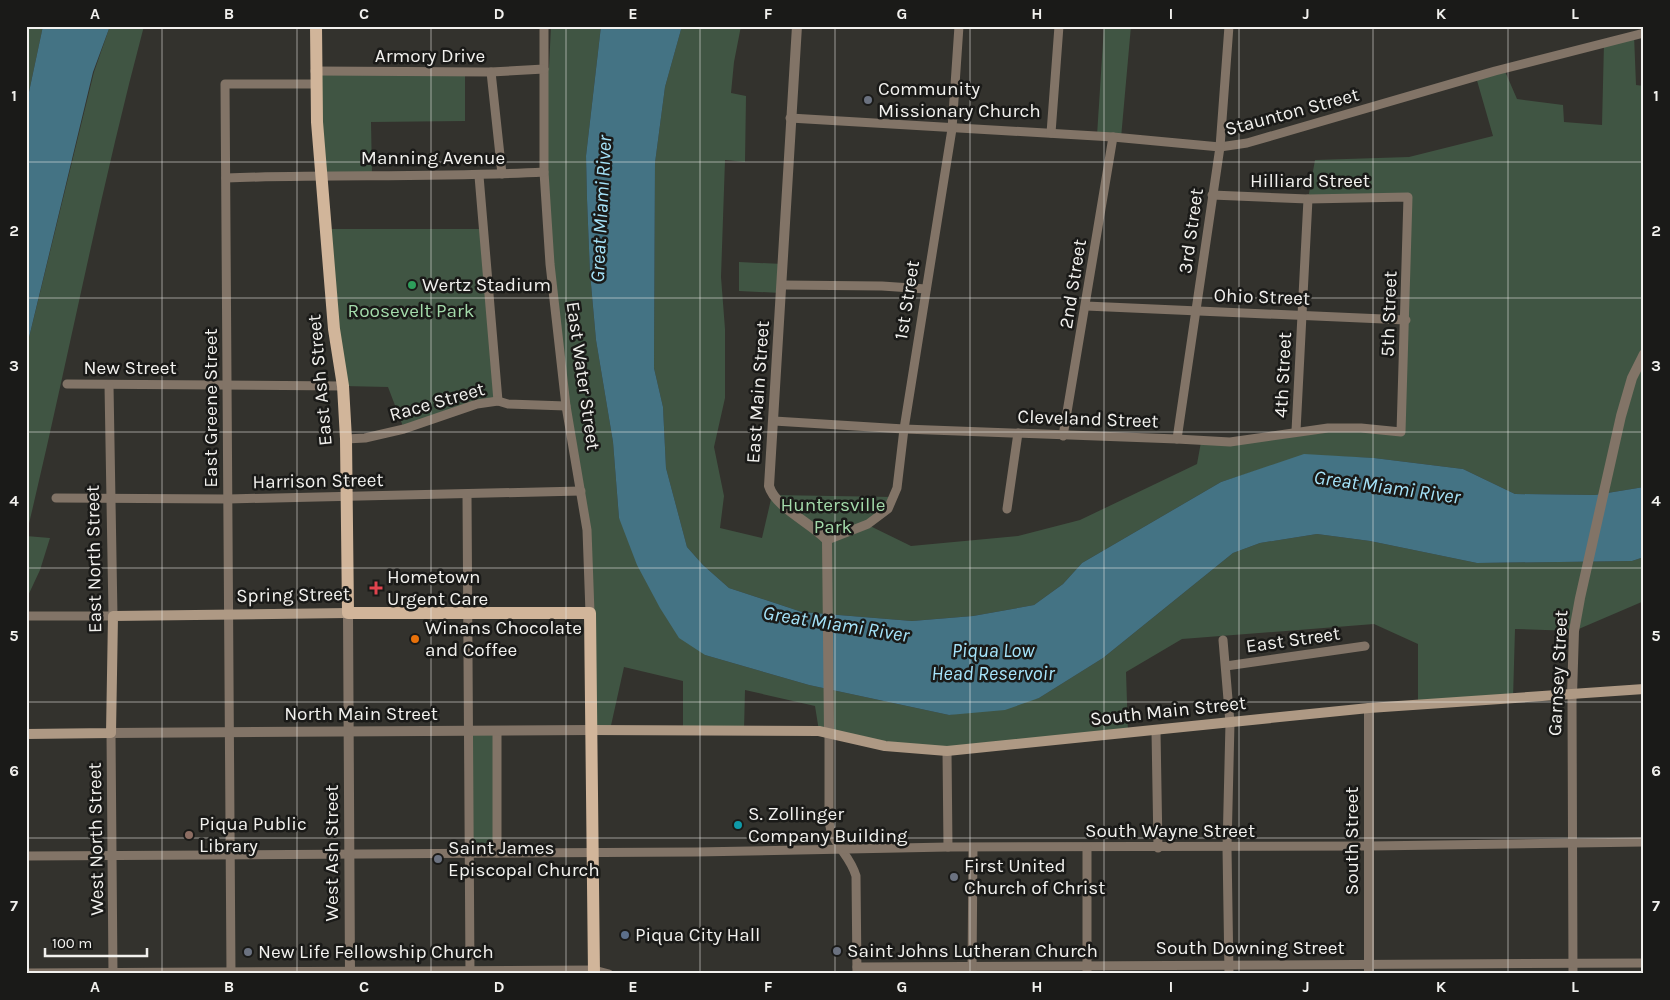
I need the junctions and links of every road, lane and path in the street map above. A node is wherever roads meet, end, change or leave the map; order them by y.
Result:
1 (316, 26) edge
2 (544, 26) edge
3 (797, 26) edge
4 (959, 26) edge
5 (1059, 26) edge
6 (1229, 26) edge
7 (1644, 33) edge
8 (544, 68) junction
9 (491, 72) junction
10 (316, 77) junction
11 (225, 84) joint
12 (790, 118) junction
13 (952, 129) junction
14 (1051, 134) junction
15 (1113, 137) junction
16 (1220, 147) junction
17 (544, 172) junction
18 (322, 174) junction
19 (502, 174) junction
20 (479, 176) junction
21 (226, 178) junction
22 (1212, 195) junction
23 (1408, 198) joint
24 (1308, 199) junction
25 (782, 285) junction
26 (926, 289) junction
27 (1086, 306) junction
28 (1196, 310) junction
29 (1302, 315) junction
30 (1406, 320) junction
31 (1644, 354) edge
32 (67, 384) dead end
33 (109, 385) junction
34 (227, 385) junction
35 (343, 386) junction
36 (498, 401) junction
37 (566, 406) junction
38 (774, 421) junction
39 (904, 429) junction
40 (1296, 431) junction
41 (1401, 432) joint
42 (1018, 433) junction
43 (1063, 436) junction
44 (346, 439) junction
45 (1177, 439) junction
46 (581, 491) junction
47 (467, 495) junction
48 (345, 496) junction
49 (56, 498) dead end
50 (111, 499) junction
51 (228, 499) junction
52 (1007, 509) dead end
53 (827, 540) junction
54 (348, 613) junction
55 (590, 613) junction
56 (228, 614) junction
57 (467, 614) junction
58 (26, 616) edge
59 (113, 616) junction
60 (1223, 640) dead end
61 (1366, 646) dead end
62 (1226, 666) junction
63 (1644, 689) edge
64 (1572, 695) junction
65 (1369, 708) junction
66 (1230, 723) junction
67 (591, 730) junction
68 (696, 730) joint
69 (1156, 731) junction
70 (349, 732) junction
71 (467, 732) junction
72 (497, 732) junction
73 (111, 733) junction
74 (229, 733) junction
75 (829, 733) junction
76 (26, 734) edge
77 (947, 751) junction
78 (1644, 842) edge
79 (1571, 844) junction
80 (1370, 846) junction
81 (948, 847) junction
82 (973, 848) junction
83 (1087, 848) junction
84 (1158, 848) junction
85 (1227, 848) junction
86 (840, 849) junction
87 (469, 852) junction
88 (593, 852) junction
89 (350, 853) junction
90 (497, 853) junction
91 (230, 855) junction
92 (26, 856) edge
93 (112, 857) junction
94 (1644, 963) edge
95 (1229, 964) junction
96 (972, 969) edge
97 (1086, 969) edge
98 (1369, 969) edge
99 (1572, 969) edge
100 (857, 970) edge
101 (470, 972) edge
102 (594, 972) edge
103 (26, 973) edge
104 (113, 973) edge
105 (231, 973) edge
106 (350, 973) edge
107 (609, 974) edge
108 (1229, 974) edge

1 - 10 main road, East Ash Street
2 - 8 street, East Water Street
3 - 12 street, East Main Street
4 - 13 street, 1st Street
5 - 14 street
6 - 16 street, 3rd Street
7 - 16 street, Staunton Street
8 - 9 street, Armory Drive
8 - 17 street, East Water Street
9 - 10 street, Armory Drive
9 - 19 street
10 - 11 street, Armory Drive
10 - 18 main road, East Ash Street
11 - 21 street, East Greene Street
12 - 13 street, Staunton Street
12 - 25 street, East Main Street
13 - 14 street, Staunton Street
13 - 26 street, 1st Street
14 - 15 street, Staunton Street
15 - 16 street, Staunton Street
15 - 27 street, 2nd Street
16 - 22 street, 3rd Street
17 - 19 street, Manning Avenue
17 - 37 street, East Water Street
18 - 20 street, Manning Avenue
18 - 21 street, Manning Avenue
18 - 35 main road, East Ash Street
19 - 20 street, Manning Avenue
20 - 36 street
21 - 34 street, East Greene Street
22 - 24 street, Hilliard Street
22 - 28 street, 3rd Street
23 - 24 street, Hilliard Street
23 - 30 street, 5th Street
24 - 29 street, 4th Street
25 - 26 street
25 - 38 street, East Main Street
26 - 39 street, 1st Street
27 - 28 street, Ohio Street
27 - 43 street, 2nd Street
28 - 29 street, Ohio Street
28 - 45 street, 3rd Street
29 - 30 street, Ohio Street
29 - 40 street, 4th Street
30 - 41 street, 5th Street
31 - 64 street, Garnsey Street
32 - 33 street, New Street
33 - 34 street, New Street
33 - 50 street, East North Street
34 - 35 street, New Street
34 - 51 street, East Greene Street
35 - 44 main road, East Ash Street
36 - 37 street, Race Street
36 - 44 street, Race Street
37 - 46 street, East Water Street
38 - 39 street, Cleveland Street
38 - 53 street, East Main Street
39 - 42 street, Cleveland Street
39 - 53 street, 1st Street
40 - 41 street, Cleveland Street
40 - 45 street, Cleveland Street
42 - 43 street, Cleveland Street
42 - 52 street
43 - 45 street, Cleveland Street
44 - 48 main road, East Ash Street
46 - 47 street, Harrison Street
46 - 55 street, East Water Street
47 - 48 street, Harrison Street
47 - 57 street
48 - 51 street, Harrison Street
48 - 54 main road, East Ash Street
49 - 50 street, Harrison Street
50 - 51 street, Harrison Street
50 - 59 street, East North Street
51 - 56 street, East Greene Street
53 - 75 street
54 - 56 main road, Spring Street
54 - 57 main road, Spring Street
54 - 70 street, East Ash Street
55 - 57 main road, Spring Street
55 - 67 main road, East Water Street
56 - 59 main road, Spring Street
56 - 74 street, East Greene Street
57 - 71 street
58 - 59 street, Spring Street
59 - 73 main road, East North Street
60 - 62 street
61 - 62 street, East Street
62 - 66 street
63 - 64 main road, South Main Street
64 - 65 main road, South Main Street
64 - 79 street, Garnsey Street
65 - 66 main road, South Main Street
65 - 80 street, South Street
66 - 69 main road, South Main Street
66 - 85 street
67 - 68 main road, North Main Street
67 - 72 street, North Main Street
67 - 88 main road, East Water Street
68 - 75 main road, South Main Street
69 - 77 main road, South Main Street
69 - 84 street
70 - 71 street, North Main Street
70 - 74 street, North Main Street
70 - 89 street, West Ash Street
71 - 72 street, North Main Street
71 - 87 street
72 - 90 street
73 - 74 street, North Main Street
73 - 76 main road, North Main Street
73 - 93 street, West North Street
74 - 91 street, East Greene Street
75 - 77 main road, South Main Street
75 - 86 street
77 - 81 street
78 - 79 street, South Wayne Street
79 - 80 street, South Wayne Street
79 - 99 street, Garnsey Street
80 - 85 street, South Wayne Street
80 - 98 street, South Street
81 - 82 street, South Wayne Street
81 - 86 street, South Wayne Street
82 - 83 street, South Wayne Street
82 - 96 street
83 - 84 street, South Wayne Street
83 - 97 street
84 - 85 street, South Wayne Street
85 - 95 street
86 - 88 street, South Wayne Street
86 - 100 street
87 - 89 street, South Wayne Street
87 - 90 street, South Wayne Street
87 - 101 street
88 - 90 street, South Wayne Street
88 - 102 main road, East Water Street
89 - 91 street, South Wayne Street
89 - 106 street, West Ash Street
91 - 93 street, South Wayne Street
91 - 105 street, East Greene Street
92 - 93 street, South Wayne Street
93 - 104 street, West North Street
94 - 99 street, South Downing Street
95 - 97 street, South Downing Street
95 - 98 street, South Downing Street
95 - 108 street
96 - 97 street, South Downing Street
96 - 100 street, South Downing Street
98 - 99 street, South Downing Street
101 - 102 street
101 - 106 street
102 - 107 street
103 - 104 street
104 - 105 street
105 - 106 street

